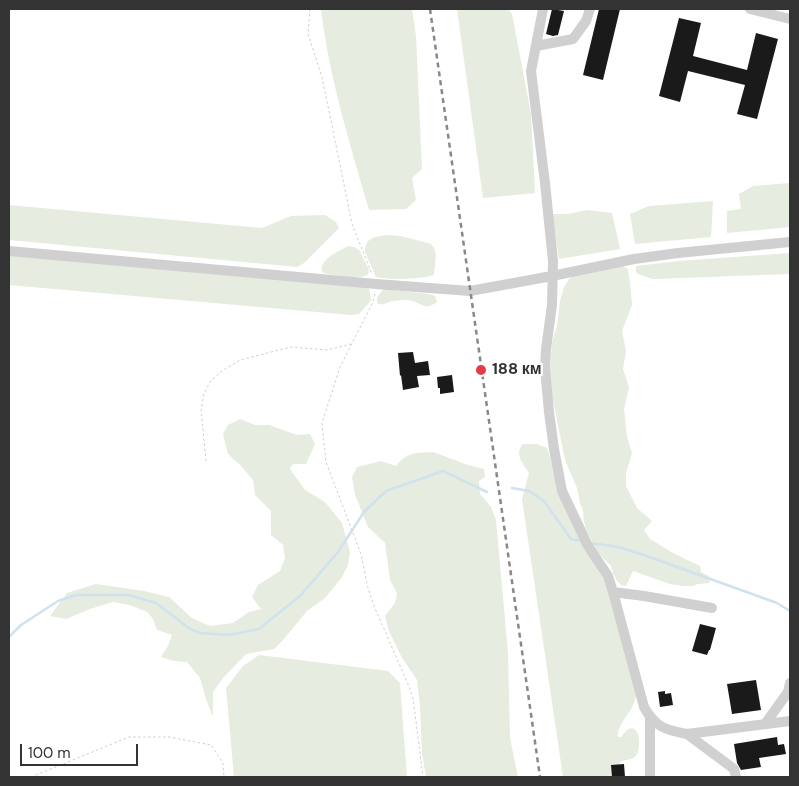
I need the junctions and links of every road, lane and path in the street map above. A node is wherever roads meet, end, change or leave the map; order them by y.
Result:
1 (310, 9) edge
2 (543, 9) edge
3 (590, 9) edge
4 (750, 9) edge
5 (790, 20) edge
6 (536, 46) junction
7 (790, 242) edge
8 (9, 251) edge
9 (552, 276) junction
10 (376, 284) junction
11 (352, 343) junction
12 (206, 460) dead end
13 (613, 592) junction
14 (712, 608) dead end
15 (790, 683) edge
16 (650, 718) junction
17 (790, 721) edge
18 (765, 724) junction
19 (686, 734) junction
20 (30, 777) edge
21 (224, 777) edge
22 (423, 777) edge
23 (650, 777) edge
24 (736, 777) edge

1 - 10 path
2 - 6 street
3 - 6 street
4 - 5 street
6 - 9 street
7 - 9 street
8 - 10 street
9 - 10 street
9 - 13 street
10 - 11 path
11 - 12 path
11 - 22 path
13 - 14 street
13 - 16 street
15 - 18 street
16 - 19 street
16 - 23 street
17 - 18 street
18 - 19 street
19 - 24 street
20 - 21 path

